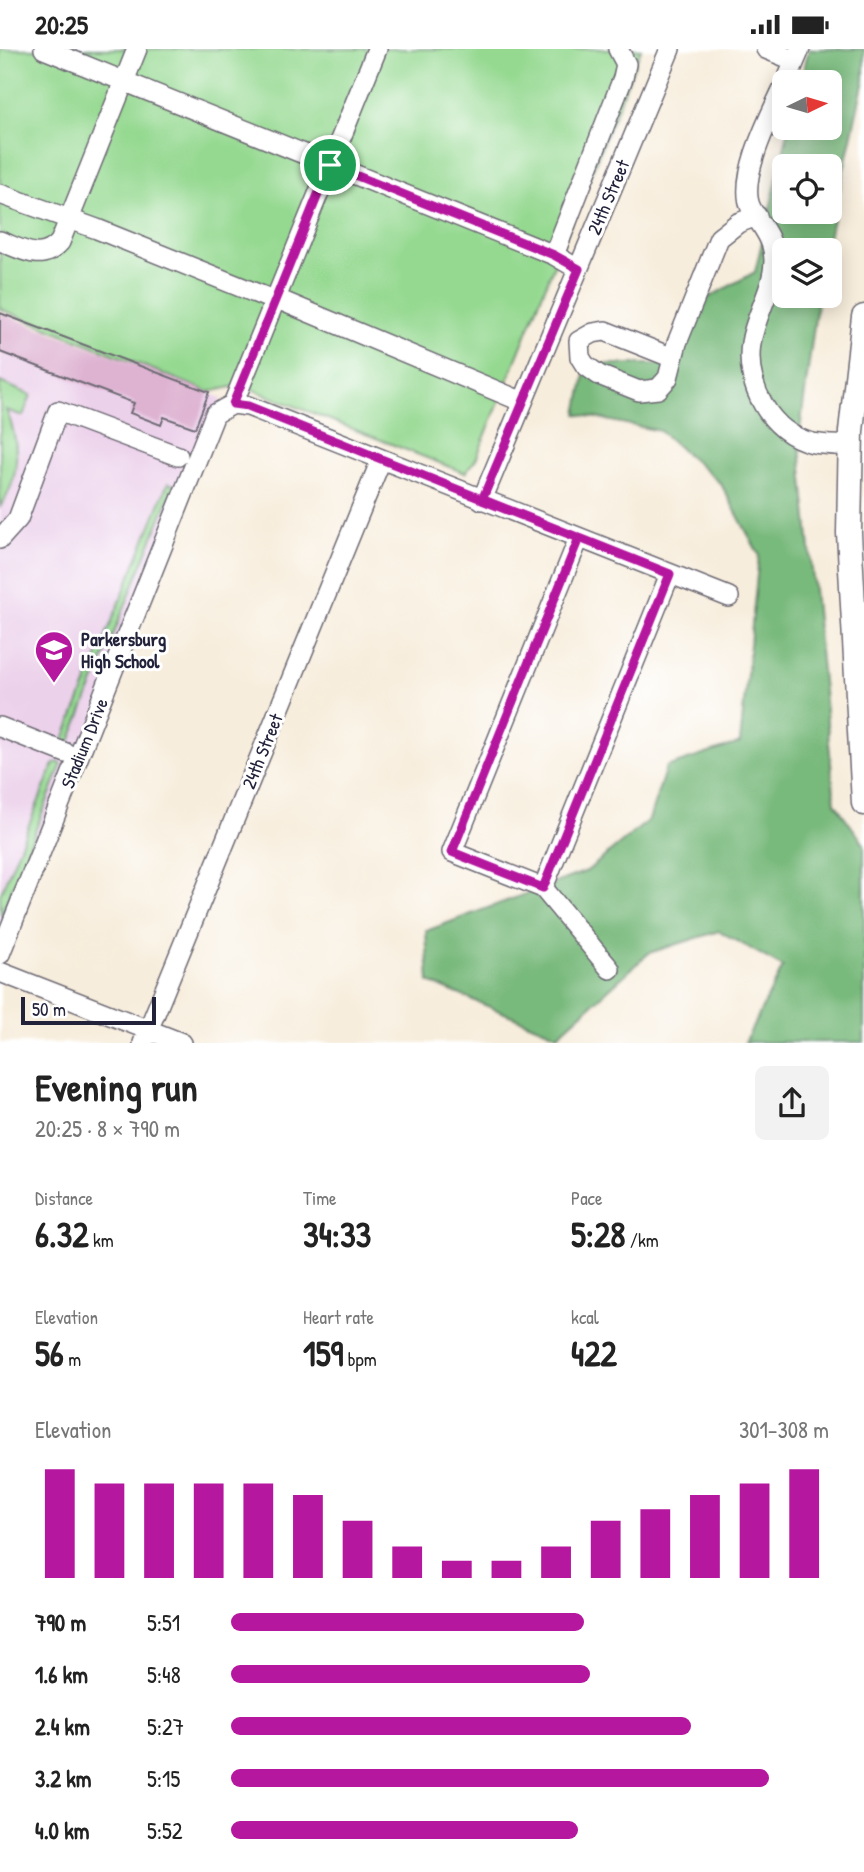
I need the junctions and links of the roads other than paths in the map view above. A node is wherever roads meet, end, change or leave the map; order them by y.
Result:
1 (44, 49) edge
2 (137, 49) edge
3 (377, 49) edge
4 (618, 49) edge
5 (670, 49) edge
6 (766, 49) edge
7 (797, 54) edge
8 (125, 80) junction
9 (772, 112) edge
10 (330, 165) junction
11 (0, 194) edge
12 (757, 216) junction
13 (69, 221) junction
14 (0, 241) edge
15 (554, 255) junction
16 (579, 269) junction
17 (275, 298) junction
18 (864, 317) edge
19 (673, 358) junction
20 (523, 402) junction
21 (233, 404) junction
22 (851, 446) junction
23 (178, 456) dead end
24 (381, 460) junction
25 (482, 500) junction
26 (579, 538) junction
27 (0, 539) edge
28 (670, 574) junction
29 (729, 597) dead end
30 (859, 655) edge
31 (0, 727) edge
32 (66, 753) dead end
33 (864, 803) edge
34 (543, 888) junction
35 (0, 954) edge
36 (610, 969) dead end
37 (0, 972) edge
38 (146, 1036) edge
39 (182, 1042) edge

1 - 8 street
2 - 8 street
3 - 10 street
4 - 15 street
5 - 16 street, 24th Street
6 - 7 street
8 - 10 street
8 - 13 street
9 - 12 street
10 - 15 street
10 - 17 street
11 - 13 street
12 - 19 street
12 - 22 street
13 - 14 street
13 - 17 street
15 - 16 street
16 - 20 street, 24th Street
17 - 20 street
17 - 21 street
18 - 22 main road
19 - 19 street
20 - 25 street, 24th Street
21 - 24 street
21 - 35 street, Stadium Drive
22 - 30 main road
23 - 27 street
24 - 25 street
24 - 38 street, 24th Street
25 - 26 street
26 - 28 street
26 - 34 street
28 - 29 street
28 - 34 street
30 - 33 main road
31 - 32 street
34 - 36 street
37 - 38 street
38 - 39 street

